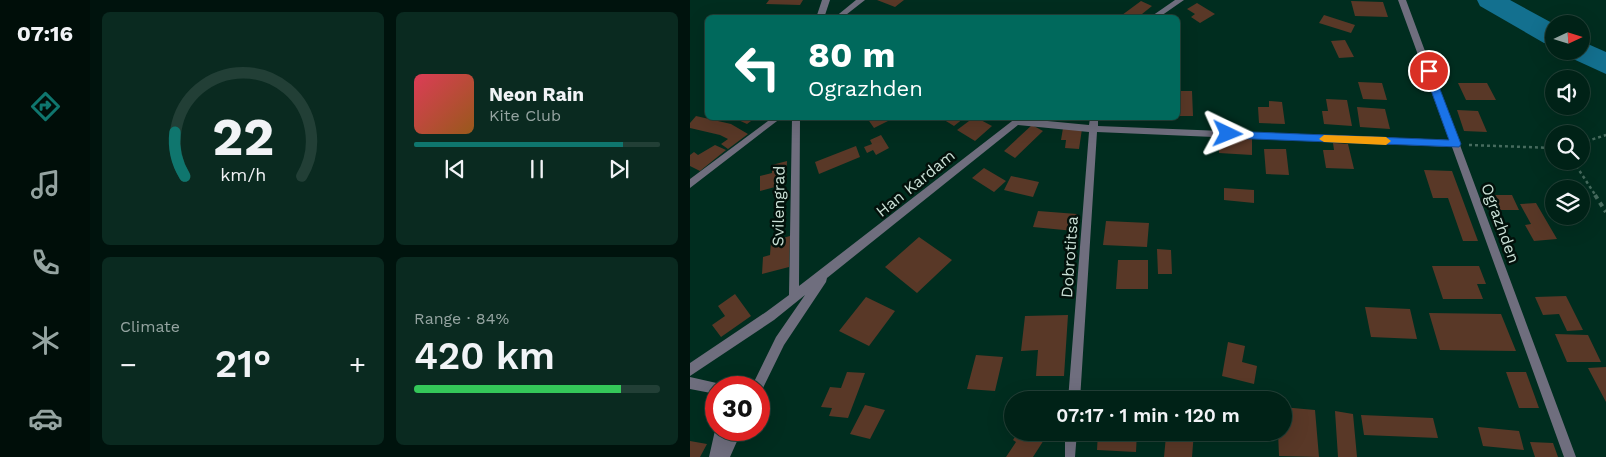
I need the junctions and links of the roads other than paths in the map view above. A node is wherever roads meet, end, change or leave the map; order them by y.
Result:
1 (826, 0) edge
2 (861, 0) edge
3 (1180, 0) edge
4 (1402, 0) edge
5 (821, 15) edge
6 (841, 15) edge
7 (1157, 15) edge
8 (774, 120) edge
9 (796, 120) edge
10 (1020, 120) edge
11 (1094, 120) edge
12 (1095, 129) junction
13 (1456, 144) junction
14 (690, 184) edge
15 (827, 272) junction
16 (794, 296) junction
17 (690, 370) edge
18 (763, 376) edge
19 (690, 384) edge
20 (705, 386) edge
21 (1075, 391) edge
22 (719, 441) edge
23 (731, 441) edge
24 (1071, 441) edge
25 (1071, 456) edge
26 (715, 457) edge
27 (723, 457) edge
28 (1570, 457) edge

1 - 5 street
2 - 6 street
3 - 7 street
4 - 13 street, Ograzhden
8 - 14 street
9 - 16 street, Svilengrad
10 - 12 street
10 - 15 street, Han Kardam
11 - 12 street, Dobrotitsa
12 - 13 street
12 - 21 street, Dobrotitsa
13 - 28 street, Ograzhden
15 - 16 street, Han Kardam
15 - 18 street
16 - 17 street, Han Kardam
19 - 20 street
22 - 26 street
23 - 27 street
24 - 25 street

